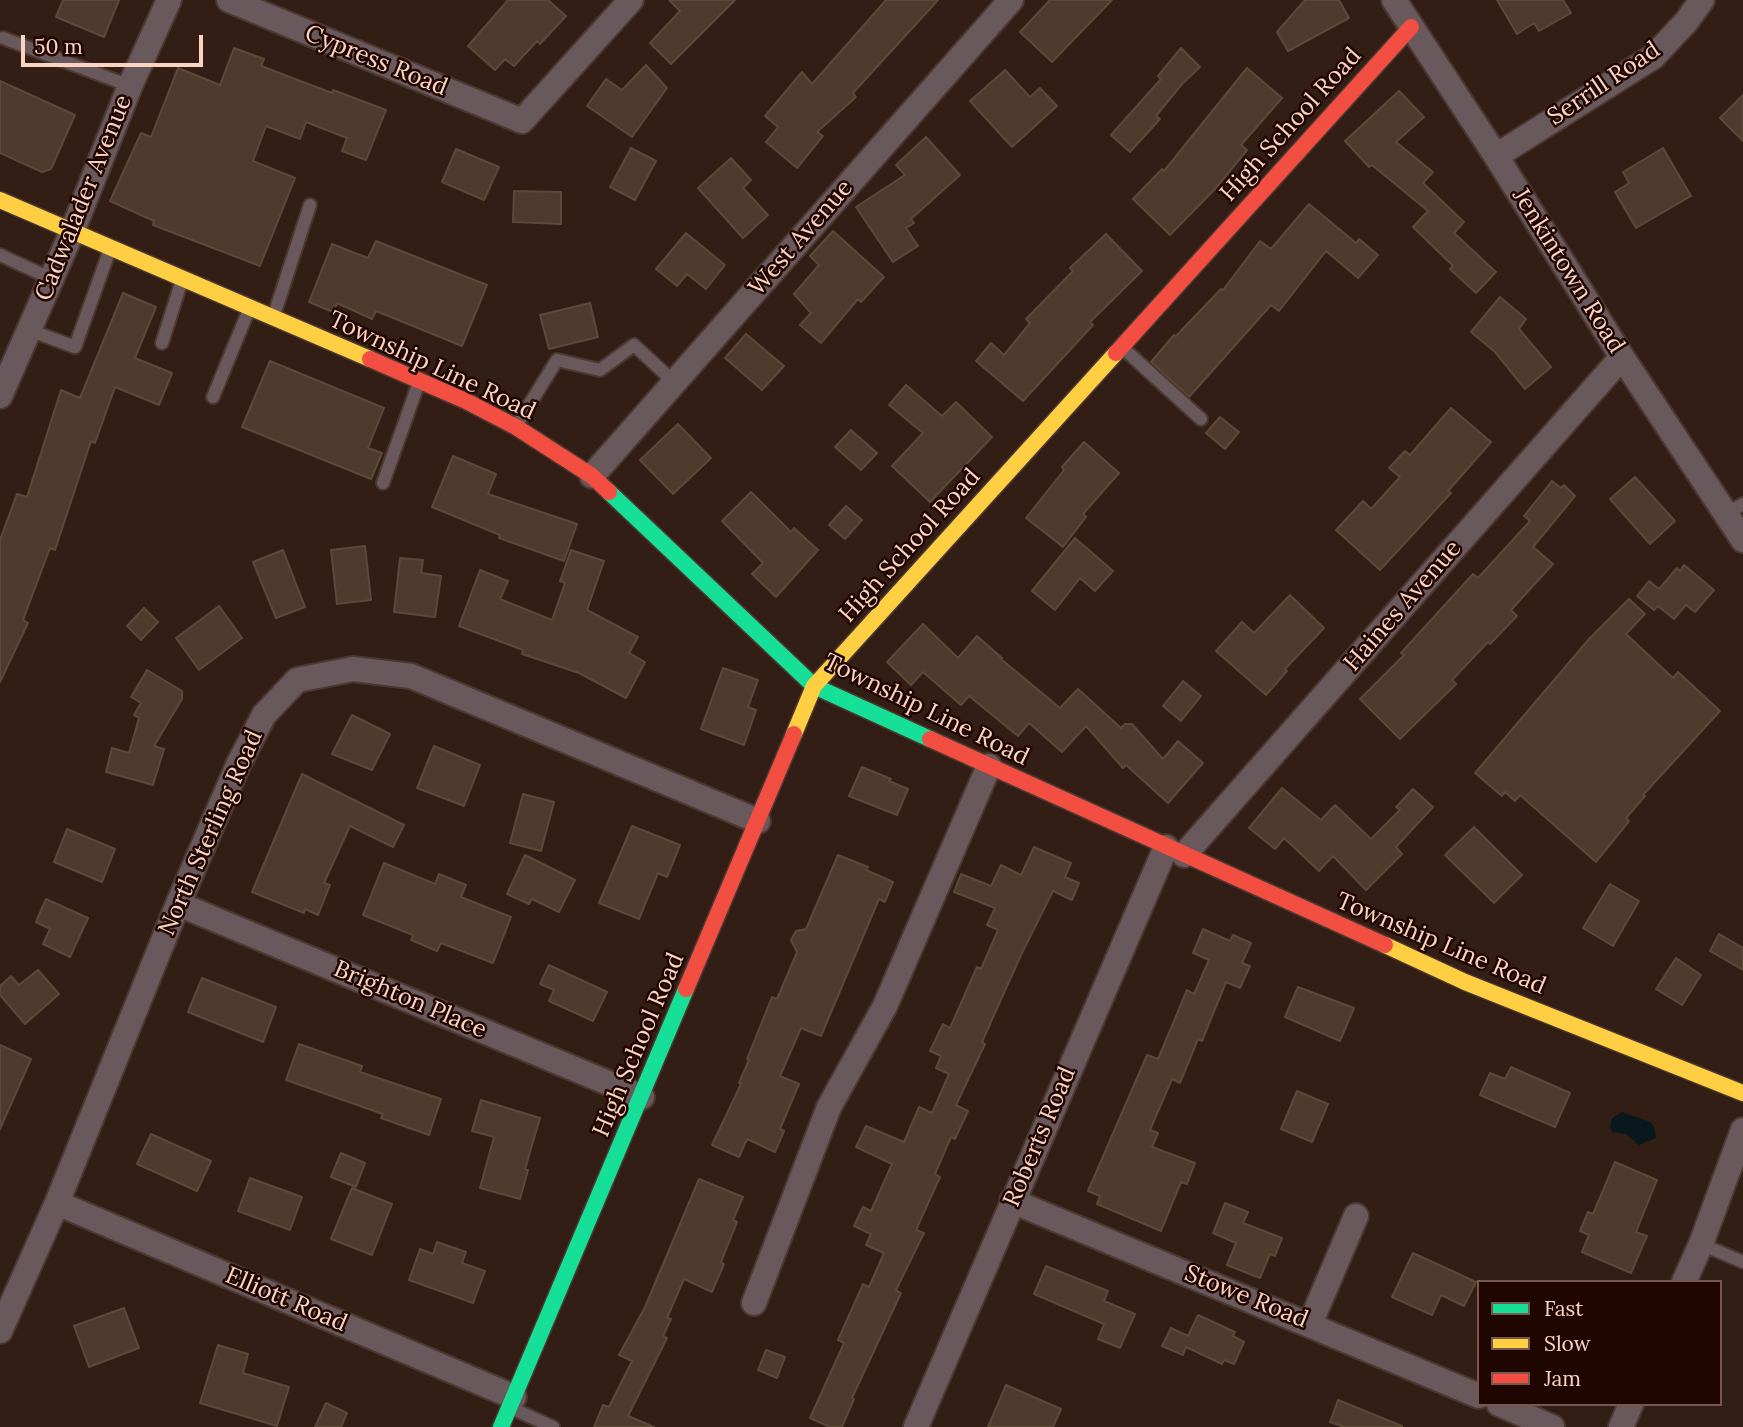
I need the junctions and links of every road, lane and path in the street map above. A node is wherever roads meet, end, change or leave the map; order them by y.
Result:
1 (169, 0) edge
2 (229, 0) edge
3 (631, 0) edge
4 (1011, 0) edge
5 (1394, 0) edge
6 (1702, 0) edge
7 (1411, 27) junction
8 (3, 38) dead end
9 (131, 86) junction
10 (1496, 156) junction
11 (0, 200) edge
12 (310, 205) dead end
13 (72, 232) junction
14 (110, 249) junction
15 (0, 255) edge
16 (52, 279) junction
17 (182, 279) junction
18 (249, 308) junction
19 (273, 318) junction
20 (29, 330) junction
21 (162, 343) dead end
22 (1122, 346) junction
23 (1622, 357) junction
24 (419, 381) junction
25 (674, 382) junction
26 (0, 396) edge
27 (214, 397) dead end
28 (1200, 419) dead end
29 (516, 427) junction
30 (592, 476) junction
31 (383, 483) dead end
32 (1734, 509) edge
33 (1743, 540) edge
34 (814, 686) junction
35 (989, 766) junction
36 (758, 821) junction
37 (1175, 851) junction
38 (178, 904) junction
39 (1743, 1093) edge
40 (642, 1097) junction
41 (1743, 1130) edge
42 (1012, 1201) junction
43 (58, 1203) junction
44 (1356, 1216) dead end
45 (1701, 1244) junction
46 (1743, 1262) edge
47 (1685, 1280) edge
48 (754, 1303) dead end
49 (1310, 1324) junction
50 (0, 1331) edge
51 (1477, 1395) edge
52 (512, 1402) junction
53 (1504, 1406) edge
54 (1630, 1406) edge
55 (501, 1427) edge
56 (553, 1427) edge
57 (916, 1427) edge
58 (1552, 1427) edge
59 (1621, 1427) edge

1 - 9 street, Cadwalader Avenue
2 - 3 street, Cypress Road
4 - 25 street, West Avenue
5 - 7 street, Jenkintown Road
6 - 10 street, Serrill Road
7 - 10 street, Jenkintown Road
7 - 22 main road, High School Road
8 - 9 lane
9 - 13 street, Cadwalader Avenue
10 - 23 street, Jenkintown Road
11 - 13 main road, Township Line Road
12 - 19 lane
13 - 14 main road, Township Line Road
13 - 16 street, Cadwalader Avenue
14 - 17 main road, Township Line Road
14 - 20 lane
15 - 16 lane
16 - 20 street, Cadwalader Avenue
17 - 18 main road, Township Line Road
17 - 21 lane
18 - 19 main road, Township Line Road
18 - 27 lane
19 - 24 main road, Township Line Road
20 - 26 street, Cadwalader Avenue
22 - 28 lane
22 - 34 main road, High School Road
23 - 32 street, Jenkintown Road
23 - 37 street, Haines Avenue
24 - 29 main road, Township Line Road
24 - 31 lane
25 - 29 lane
25 - 30 street, West Avenue
29 - 30 main road, Township Line Road
30 - 34 main road, Township Line Road
32 - 33 street, Jenkintown Road
34 - 35 main road, Township Line Road
34 - 36 main road, High School Road
35 - 37 main road, Township Line Road
35 - 48 street
36 - 38 street, North Sterling Road
36 - 40 main road, High School Road
37 - 39 main road, Township Line Road
37 - 42 street, Roberts Road
38 - 40 street, Brighton Place
38 - 43 street, North Sterling Road
40 - 52 main road, High School Road
41 - 45 street
42 - 49 street, Stowe Road
42 - 57 street, Roberts Road
43 - 50 street, North Sterling Road
43 - 52 street, Elliott Road
44 - 49 street
45 - 46 lane
45 - 47 street
49 - 51 street, Stowe Road
52 - 55 main road, High School Road
52 - 56 lane
53 - 58 street
54 - 59 street

